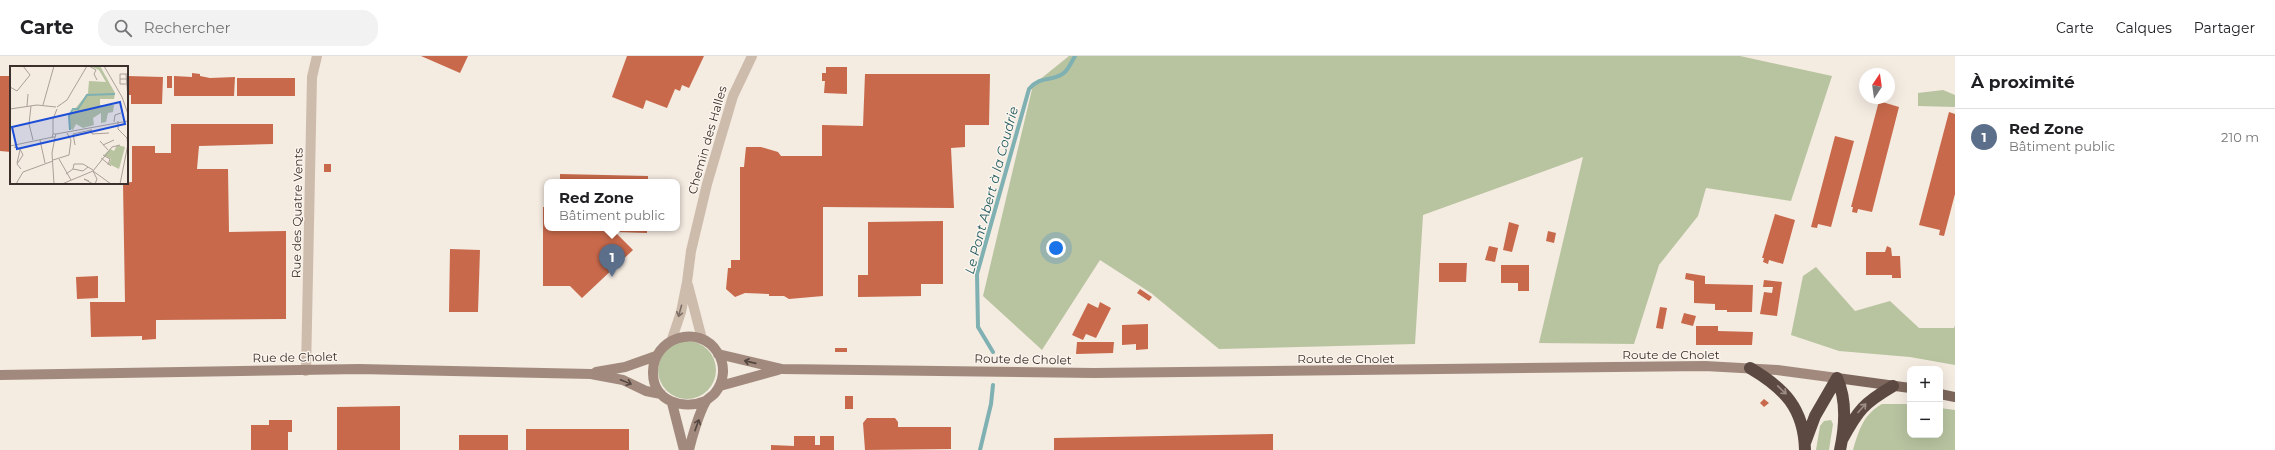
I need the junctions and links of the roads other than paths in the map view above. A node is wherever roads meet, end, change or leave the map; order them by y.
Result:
1 (316, 56) edge
2 (752, 56) edge
3 (687, 282) junction
4 (702, 339) junction
5 (672, 340) junction
6 (718, 354) junction
7 (656, 356) junction
8 (1750, 368) junction
9 (782, 369) junction
10 (306, 371) junction
11 (591, 374) junction
12 (0, 375) edge
13 (1837, 378) junction
14 (720, 386) junction
15 (1893, 386) junction
16 (1907, 388) edge
17 (1943, 390) edge
18 (1955, 390) edge
19 (661, 394) junction
20 (1943, 395) edge
21 (1955, 397) edge
22 (706, 401) junction
23 (672, 403) junction
24 (1841, 445) edge
25 (1805, 447) edge
26 (684, 450) edge
27 (689, 450) edge

1 - 10 street, Rue des Quatre Vents
2 - 3 street, Chemin des Halles
3 - 4 street, Chemin des Halles
3 -> 5 street, Chemin des Halles
4 - 5 main road
4 - 6 main road
5 - 7 main road
9 -> 6 main road, Route de Cholet
6 - 14 main road
7 - 11 main road, Rue de Cholet
7 - 19 main road
8 - 9 main road, Route de Cholet
8 - 13 main road, Route de Cholet
8 -> 25 highway
9 - 14 main road, Route de Cholet
10 - 11 main road, Rue de Cholet
10 - 12 main road, Rue de Cholet
11 -> 19 main road, Rue de Cholet
13 - 15 main road, Route de Cholet
13 - 24 highway
13 - 25 highway
14 - 22 main road
15 - 16 main road, Route de Cholet
24 -> 15 highway
17 - 18 main road
19 - 23 main road
20 - 21 main road
22 - 23 main road
27 -> 22 main road
23 - 26 main road

